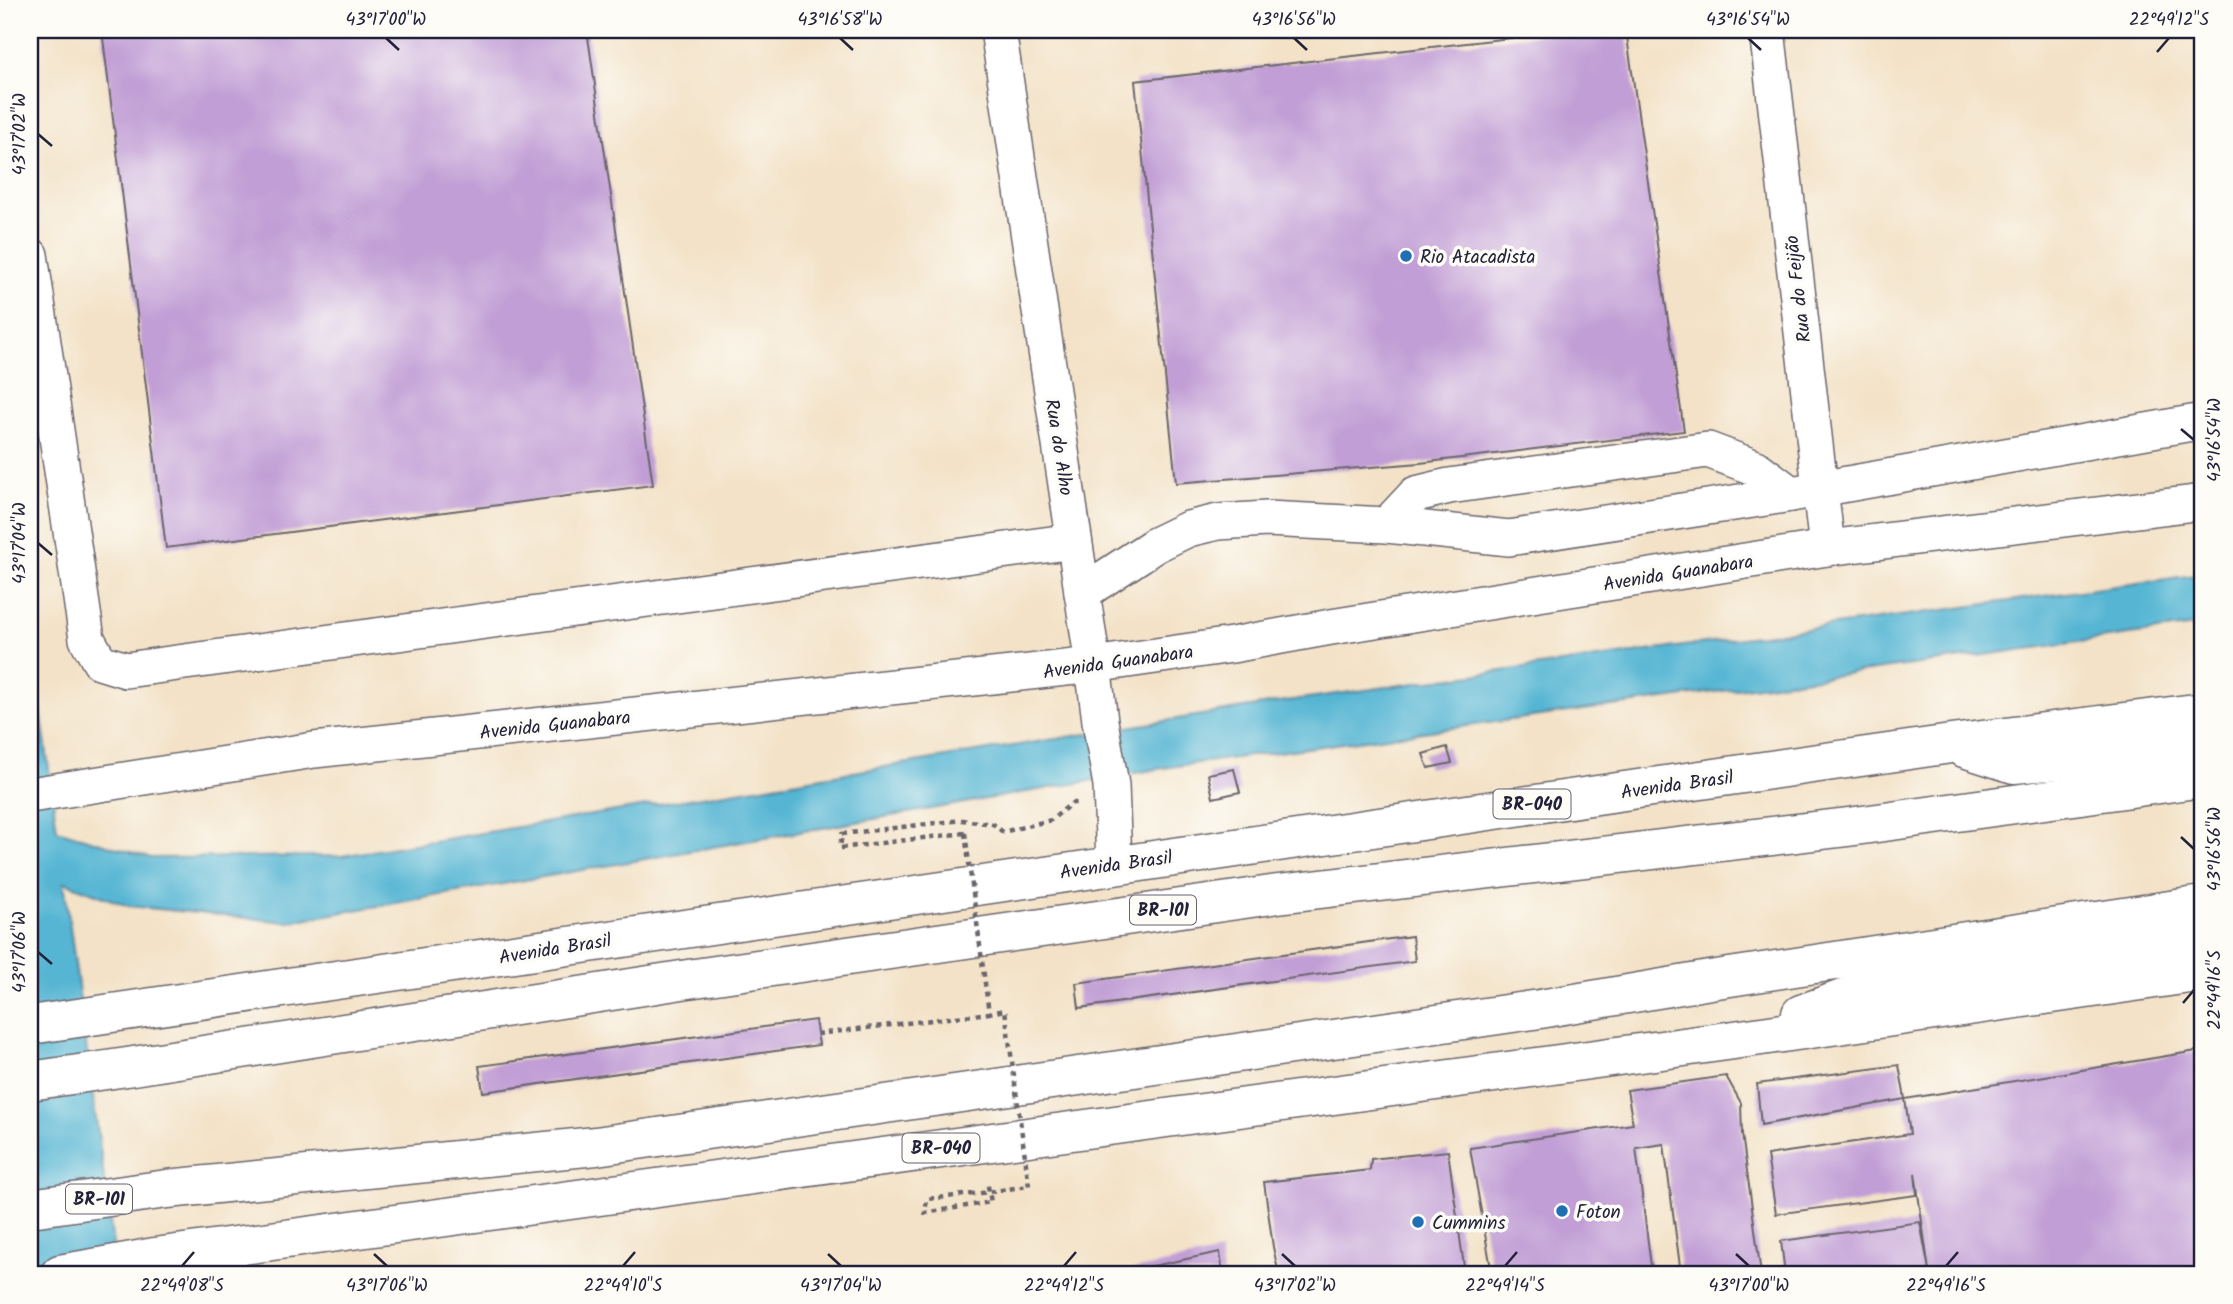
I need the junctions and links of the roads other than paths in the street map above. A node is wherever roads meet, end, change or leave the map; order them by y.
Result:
1 (998, 30) edge
2 (1767, 30) edge
3 (30, 255) edge
4 (2203, 421) edge
5 (1805, 491) junction
6 (2203, 502) edge
7 (1387, 525) junction
8 (1074, 541) junction
9 (1827, 548) junction
10 (1082, 593) junction
11 (1093, 666) junction
12 (2203, 712) edge
13 (1951, 744) junction
14 (2203, 747) edge
15 (2203, 778) edge
16 (30, 795) edge
17 (1114, 864) junction
18 (2203, 905) edge
19 (2203, 934) edge
20 (2203, 972) edge
21 (30, 1025) edge
22 (1727, 1041) junction
23 (30, 1081) edge
24 (30, 1209) edge
25 (155, 1265) edge
26 (60, 1274) edge

1 - 8 street, Rua do Alho
2 - 5 street, Rua do Feijão
3 - 8 street
4 - 5 street
5 - 7 street
5 - 7 street
5 - 9 street, Rua do Feijão
6 - 9 street, Avenida Guanabara
7 - 10 street
8 - 10 street, Rua do Alho
9 - 11 street, Avenida Guanabara
10 - 11 street, Rua do Alho
11 - 16 street, Avenida Guanabara
11 - 17 street, Rua do Alho
12 - 13 highway, Avenida Brasil
13 - 14 highway, BR-040
13 - 17 highway, Avenida Brasil / BR-040
15 - 23 highway, BR-101
17 - 21 highway, Avenida Brasil / BR-040
18 - 24 highway, BR-101
19 - 22 highway, BR-040
20 - 22 highway
22 - 25 highway, BR-040
25 - 26 highway, BR-040

